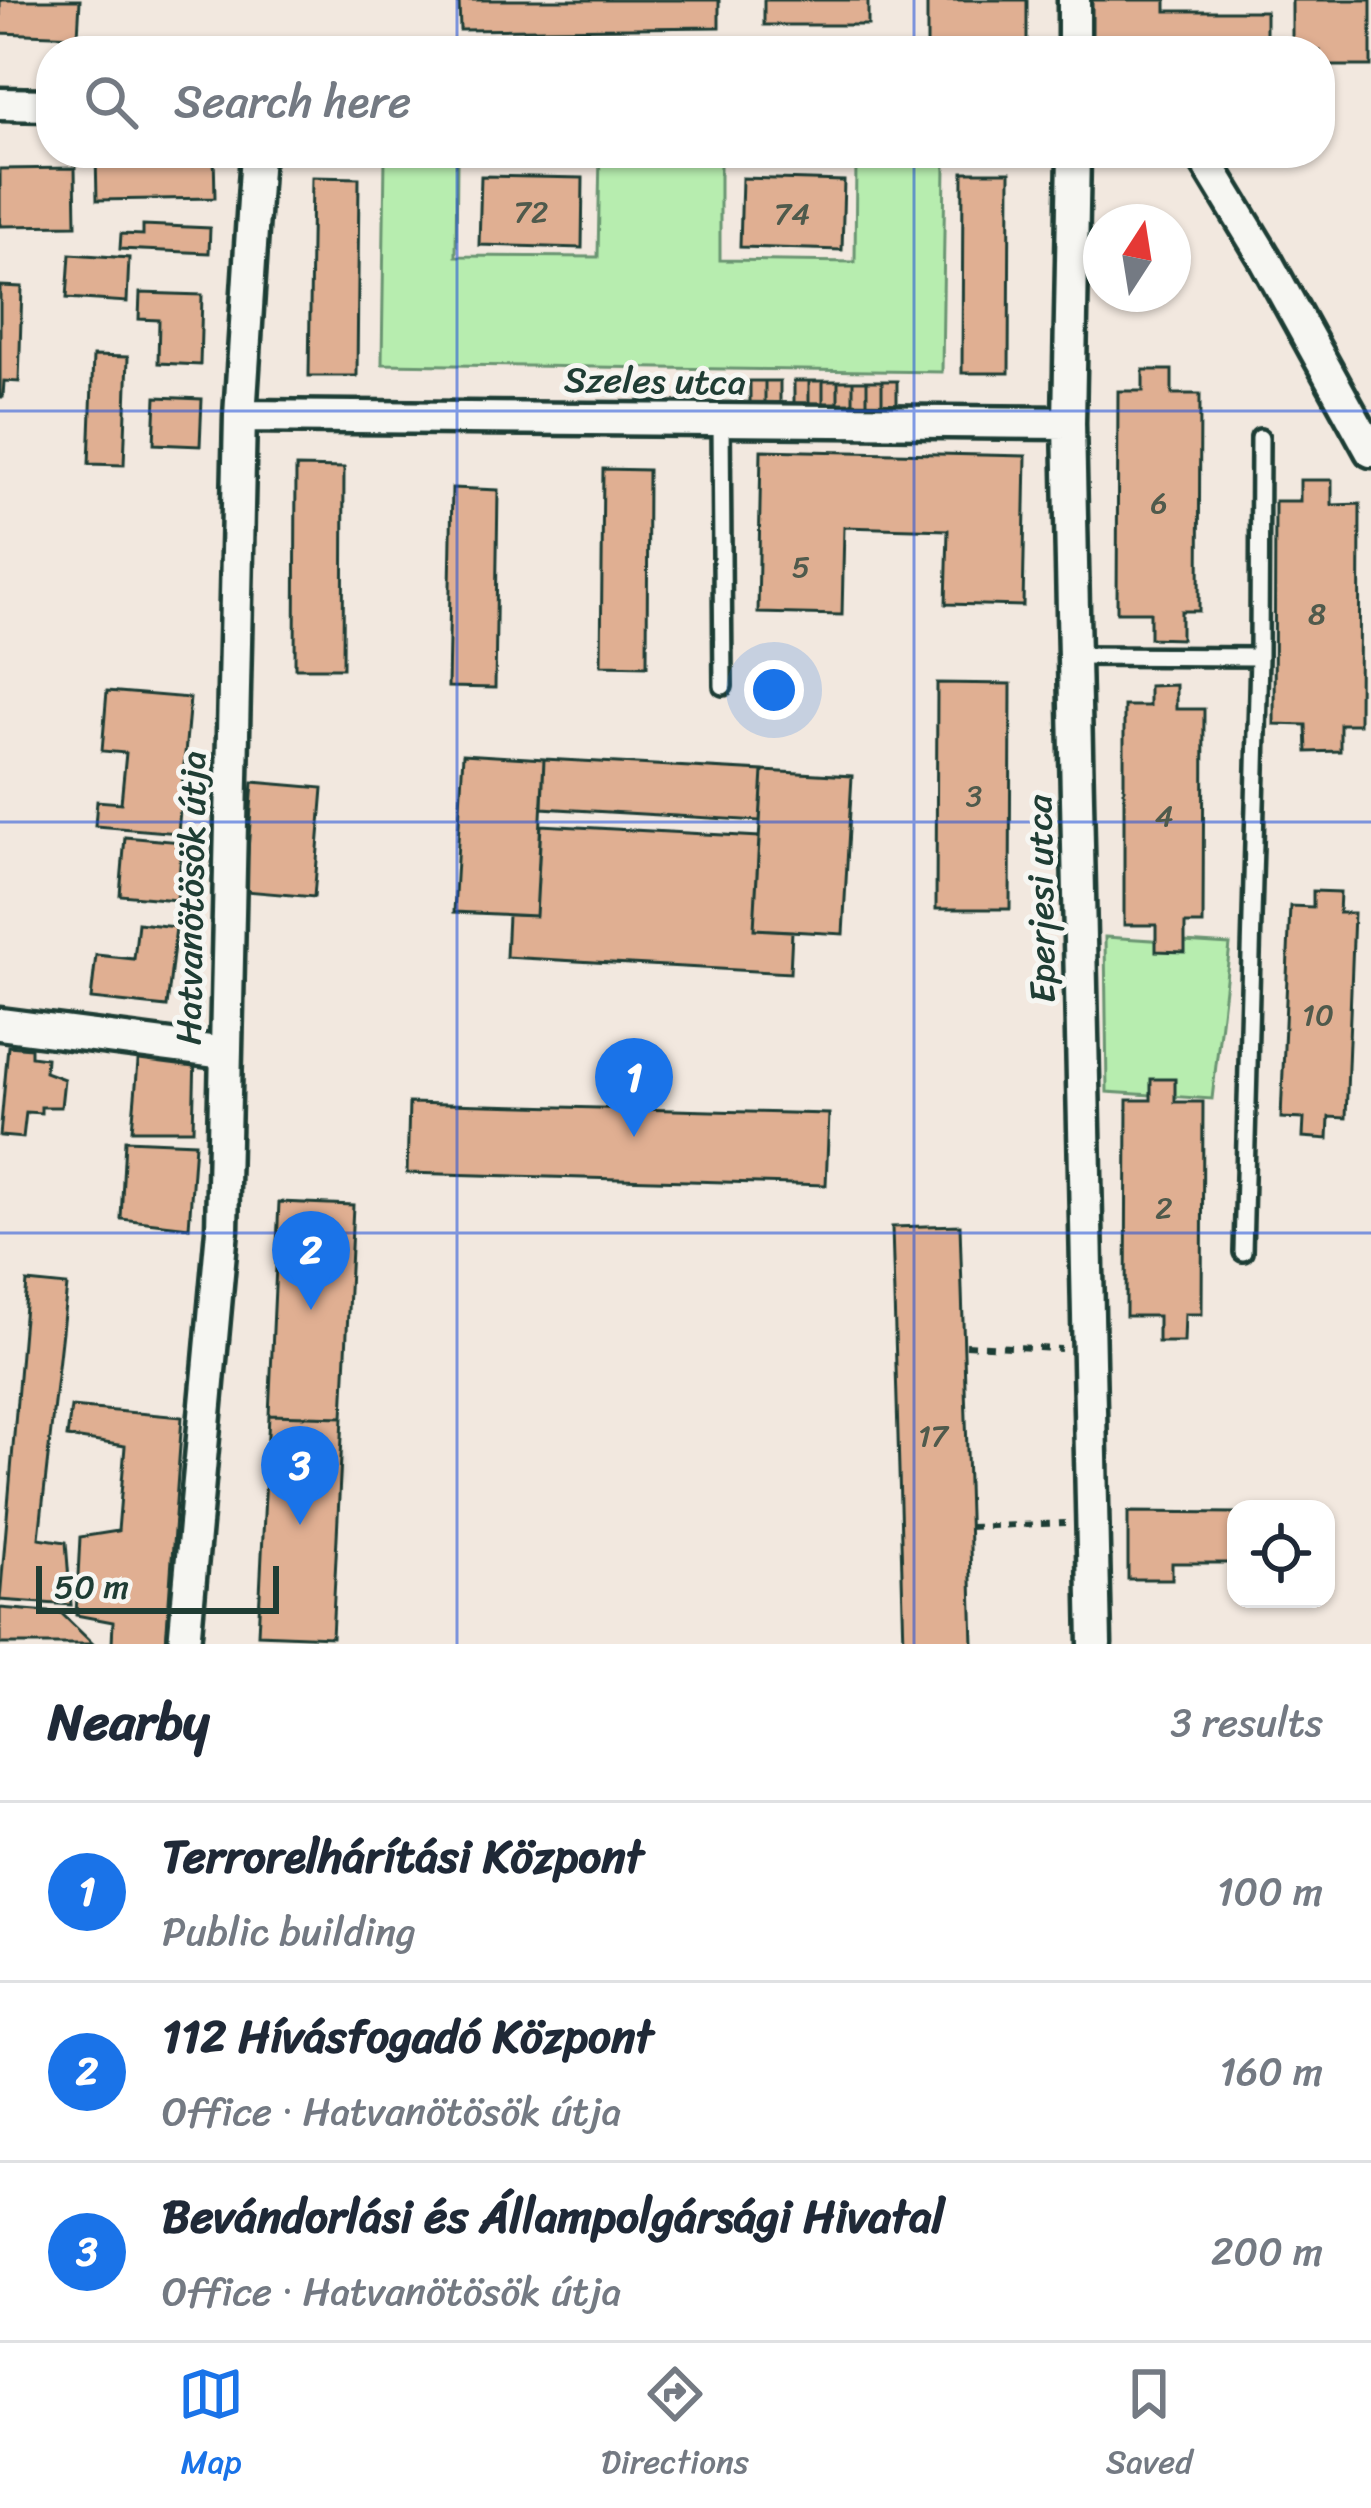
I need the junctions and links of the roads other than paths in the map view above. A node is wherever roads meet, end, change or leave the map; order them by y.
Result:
1 (1074, 0) edge
2 (1074, 36) edge
3 (0, 104) edge
4 (36, 105) edge
5 (256, 168) edge
6 (1073, 168) edge
7 (1210, 168) edge
8 (240, 416) junction
9 (721, 420) junction
10 (1069, 423) junction
11 (1260, 438) dead end
12 (1371, 451) edge
13 (1074, 656) junction
14 (1259, 657) junction
15 (723, 686) dead end
16 (0, 1024) edge
17 (225, 1053) junction
18 (1243, 1252) dead end
19 (184, 1644) edge
20 (1095, 1644) edge

1 - 2 street
3 - 4 street
5 - 8 street, Hatvanötösök útja
6 - 10 street, Eperjesi utca
7 - 12 street
8 - 9 street, Szeles utca
8 - 17 street, Hatvanötösök útja
9 - 10 street, Szeles utca
9 - 15 lane
10 - 13 street, Eperjesi utca
11 - 14 lane
13 - 14 lane
13 - 20 street, Eperjesi utca
14 - 18 lane
16 - 17 street
17 - 19 street, Hatvanötösök útja

